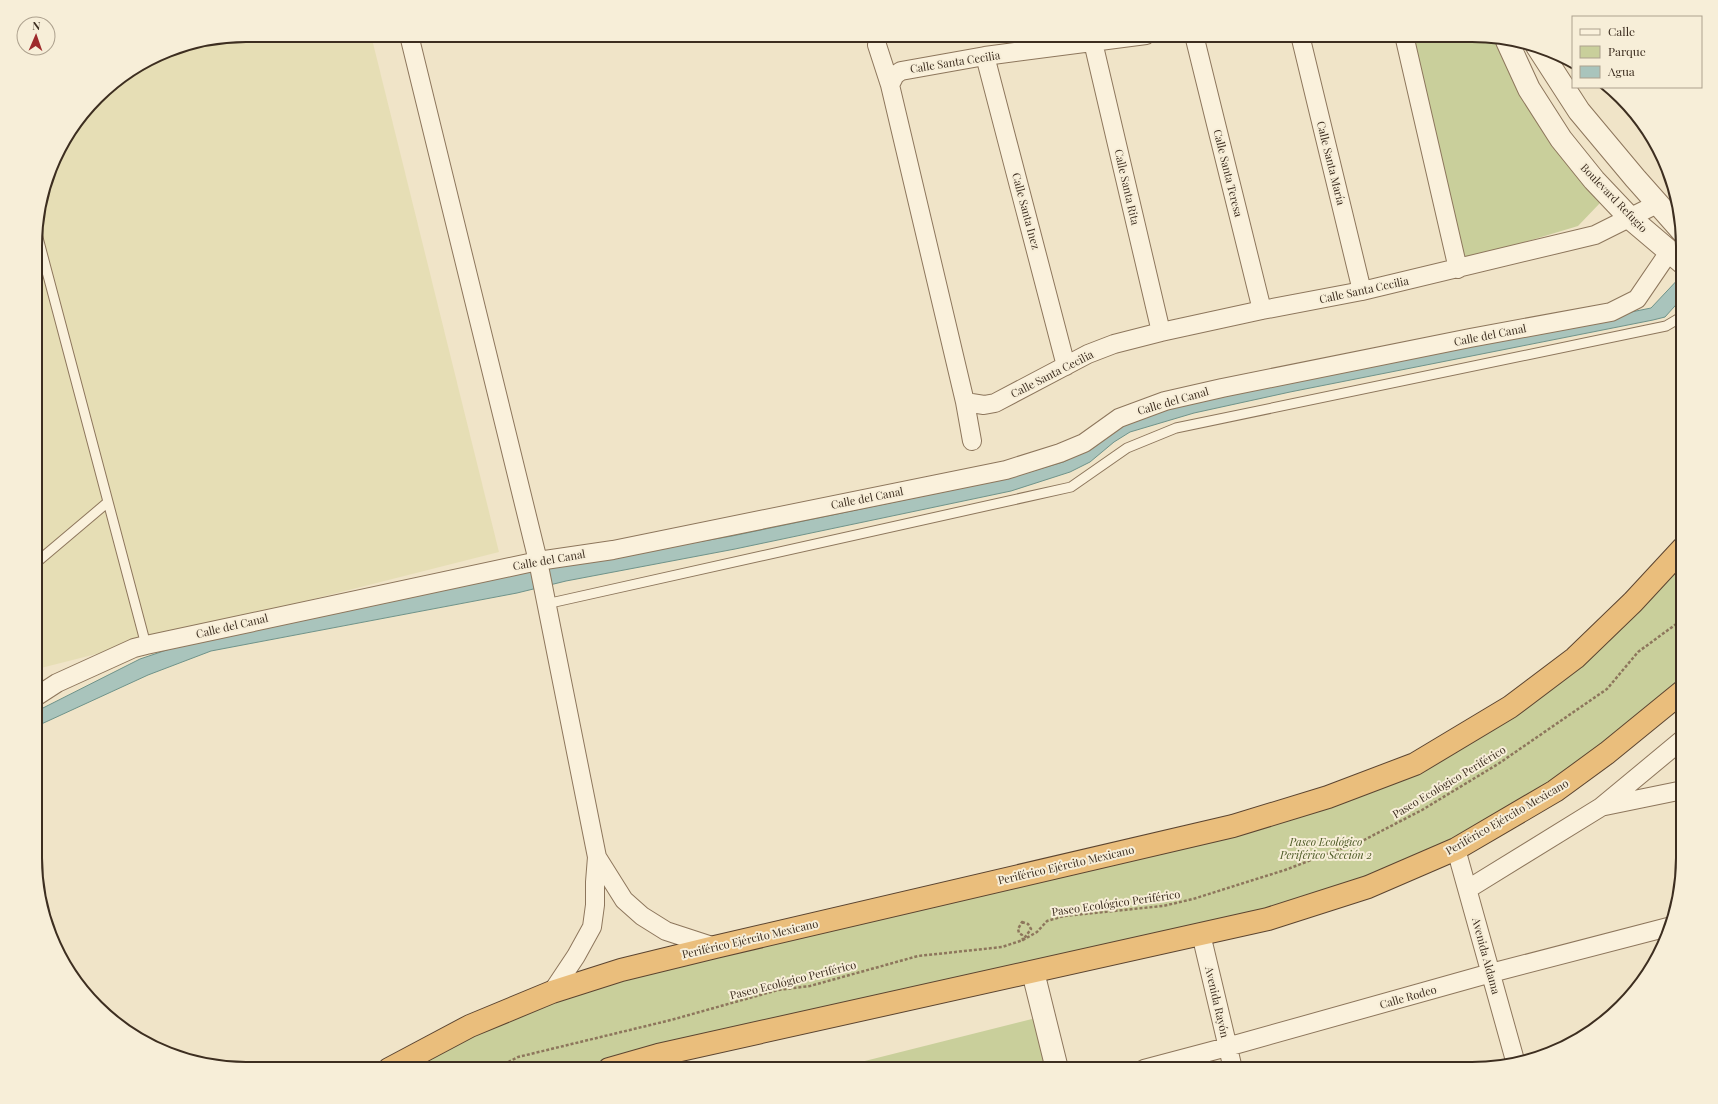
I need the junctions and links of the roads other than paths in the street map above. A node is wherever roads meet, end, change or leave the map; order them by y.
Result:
1 (411, 42) edge
2 (1093, 42) joint
3 (1196, 42) edge
4 (1302, 42) edge
5 (1406, 42) edge
6 (877, 45) dead end
7 (1509, 46) edge
8 (1543, 55) edge
9 (985, 56) junction
10 (890, 85) junction
11 (1657, 204) junction
12 (1630, 218) junction
13 (1675, 223) edge
14 (42, 253) edge
15 (1676, 258) edge
16 (1458, 269) junction
17 (1362, 291) junction
18 (1262, 310) junction
19 (1676, 320) edge
20 (1161, 332) junction
21 (1066, 366) junction
22 (965, 402) junction
23 (972, 440) dead end
24 (108, 502) junction
25 (1676, 556) edge
26 (42, 558) edge
27 (538, 561) junction
28 (546, 604) junction
29 (146, 645) junction
30 (42, 693) edge
31 (1676, 697) edge
32 (1676, 745) edge
33 (1676, 791) edge
34 (1601, 807) junction
35 (1456, 849) junction
36 (597, 857) junction
37 (1468, 889) junction
38 (1663, 928) edge
39 (1201, 934) junction
40 (715, 947) junction
41 (1033, 972) junction
42 (1491, 973) junction
43 (552, 992) junction
44 (1227, 1047) junction
45 (1514, 1057) edge
46 (402, 1062) edge
47 (660, 1062) edge
48 (1055, 1062) edge
49 (1170, 1062) edge
50 (1231, 1062) edge

1 - 27 street
2 - 9 street, Calle Santa Cecilia
2 - 20 street, Calle Santa Rita
3 - 18 street, Calle Santa Teresa
4 - 17 street, Calle Santa María
5 - 16 street
6 - 10 street
7 - 12 street, Boulevard Refugio
8 - 11 street
9 - 10 street, Calle Santa Cecilia
9 - 21 street, Calle Santa Inez
10 - 22 street
11 - 12 street, Calle Santa Cecilia
11 - 13 street
12 - 15 street, Boulevard Refugio
12 - 16 street, Calle Santa Cecilia
14 - 24 lane
15 - 27 street, Calle del Canal
16 - 17 street, Calle Santa Cecilia
17 - 18 street, Calle Santa Cecilia
18 - 20 street, Calle Santa Cecilia
19 - 28 lane
20 - 21 street, Calle Santa Cecilia
21 - 22 street, Calle Santa Cecilia
22 - 23 street
24 - 26 lane
24 - 29 lane
25 - 40 highway, Periférico Ejército Mexicano
27 - 28 street
27 - 29 street, Calle del Canal
28 - 36 street
29 - 30 street, Calle del Canal
31 - 35 highway, Periférico Ejército Mexicano
32 - 34 street
33 - 34 street
34 - 37 street
35 - 37 street, Avenida Aldama
35 - 39 highway, Periférico Ejército Mexicano
36 - 40 street
36 - 43 street
37 - 42 street, Avenida Aldama
38 - 42 street, Calle Rodeo
39 - 41 highway, Periférico Ejército Mexicano
39 - 44 street, Avenida Rayón
40 - 43 highway, Periférico Ejército Mexicano
41 - 47 highway, Periférico Ejército Mexicano
41 - 48 street
42 - 44 street, Calle Rodeo
42 - 45 street, Avenida Aldama
43 - 46 highway, Periférico Ejército Mexicano
44 - 49 street, Calle Rodeo
44 - 50 street, Avenida Rayón

